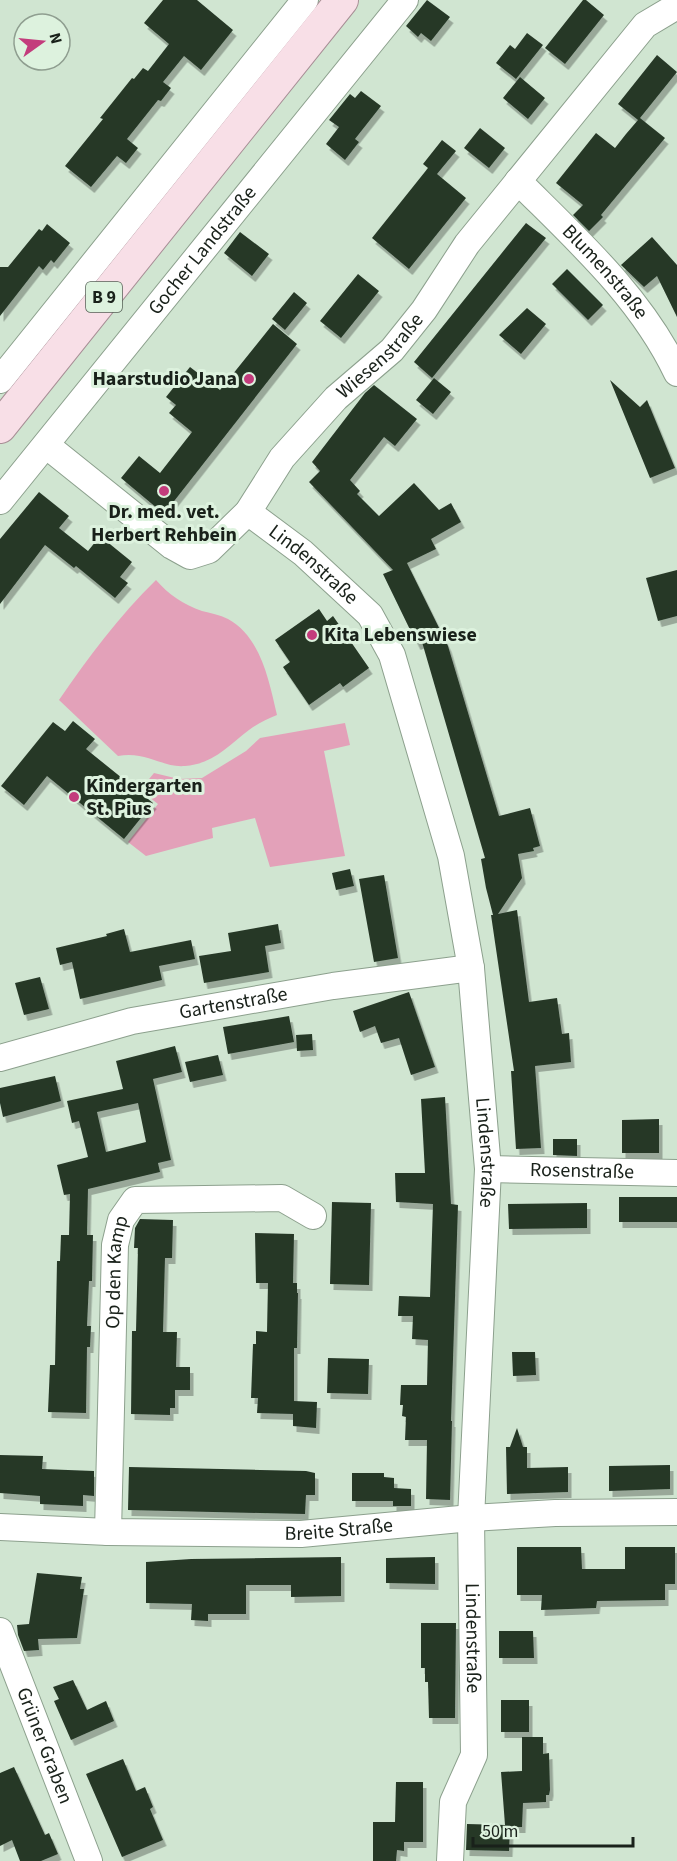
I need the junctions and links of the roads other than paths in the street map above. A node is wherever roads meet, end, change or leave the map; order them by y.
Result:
1 (304, 0) edge
2 (342, 0) edge
3 (405, 0) edge
4 (677, 6) edge
5 (518, 181) junction
6 (677, 373) edge
7 (0, 380) edge
8 (0, 427) edge
9 (46, 445) junction
10 (0, 501) edge
11 (248, 512) junction
12 (471, 968) junction
13 (0, 1058) edge
14 (488, 1169) junction
15 (677, 1173) edge
16 (313, 1216) dead end
17 (677, 1512) edge
18 (471, 1518) junction
19 (0, 1527) edge
20 (108, 1532) junction
21 (0, 1631) edge
22 (89, 1861) edge
23 (450, 1861) edge

1 - 7 street
2 - 8 main road, B 9
3 - 9 street, Gocher Landstraße
4 - 5 street, Wiesenstraße
5 - 6 street, Blumenstraße
5 - 11 street, Wiesenstraße
9 - 10 street, Gocher Landstraße
9 - 11 street, Wiesenstraße
11 - 12 street, Lindenstraße
12 - 13 street, Gartenstraße
12 - 14 street, Lindenstraße
14 - 15 street, Rosenstraße
14 - 18 street, Lindenstraße
16 - 20 street, Op den Kamp
17 - 18 street, Breite Straße
18 - 20 street, Breite Straße
18 - 23 street, Lindenstraße
19 - 20 street, Breite Straße
21 - 22 street, Grüner Graben

